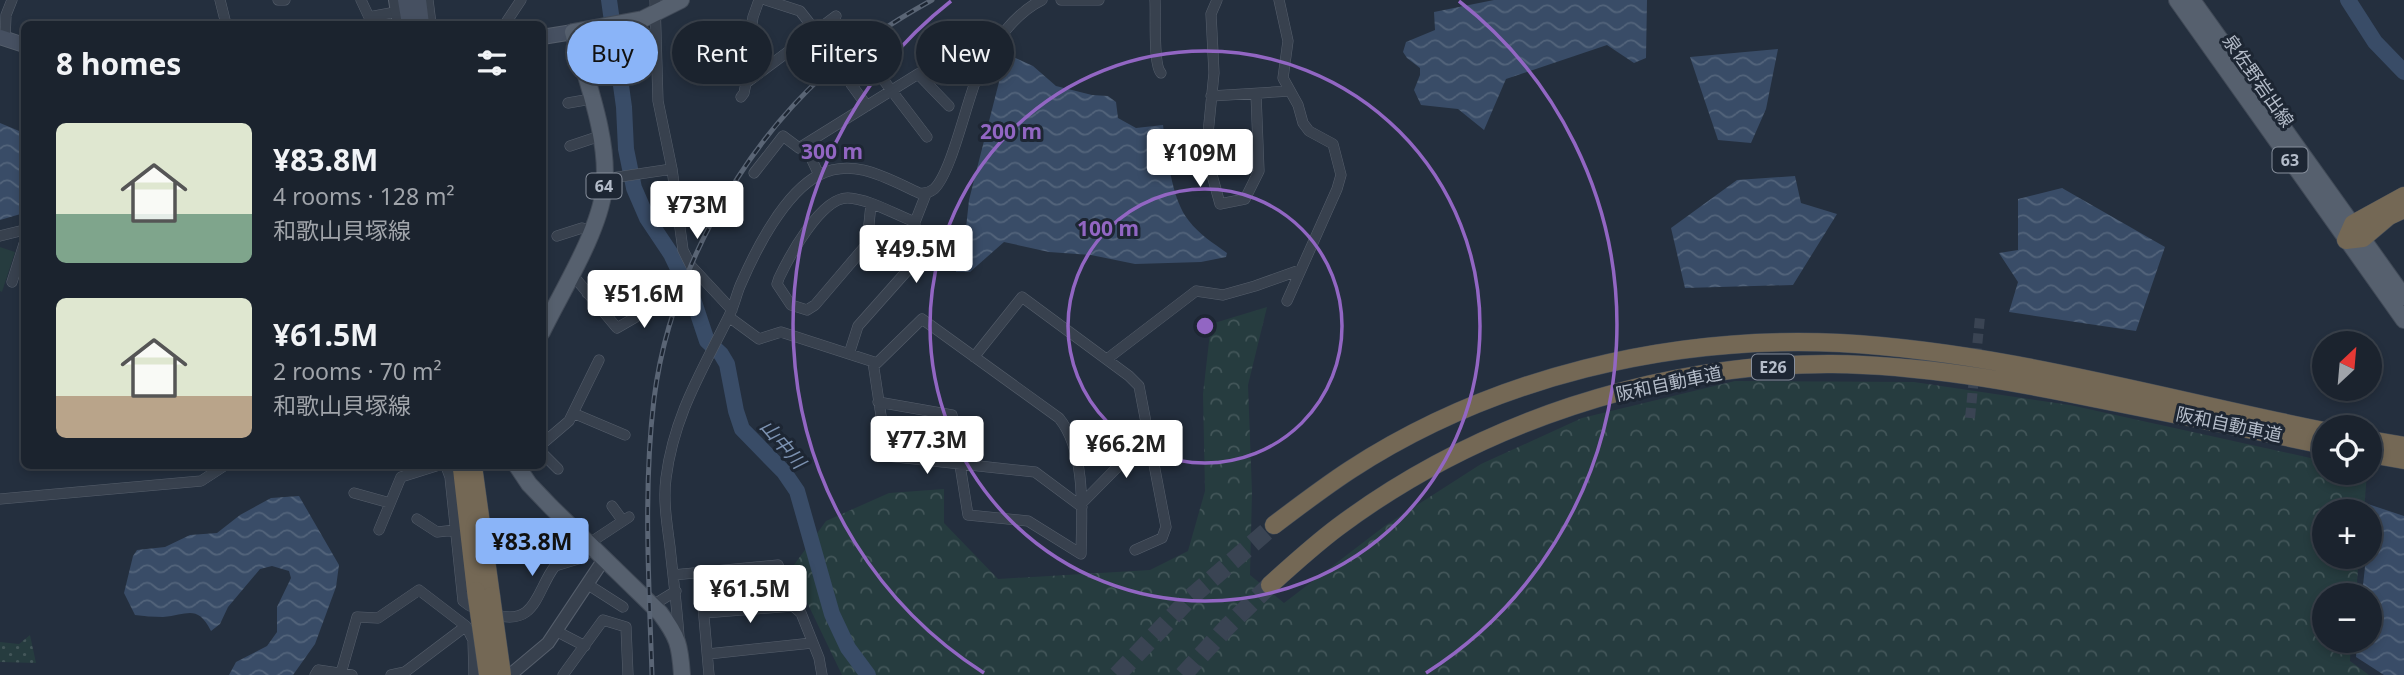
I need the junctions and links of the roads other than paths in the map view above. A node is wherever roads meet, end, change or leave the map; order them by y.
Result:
1 (12, 0) edge
2 (220, 0) edge
3 (278, 0) edge
4 (285, 0) edge
5 (361, 0) edge
6 (419, 0) edge
7 (428, 0) edge
8 (521, 0) edge
9 (681, 0) edge
10 (759, 0) edge
11 (766, 0) edge
12 (1042, 0) edge
13 (1061, 0) edge
14 (1099, 0) edge
15 (1155, 0) edge
16 (1217, 0) edge
17 (1279, 0) edge
18 (2177, 0) edge
19 (2192, 0) edge
20 (789, 4) edge
21 (399, 9) edge
22 (3, 12) edge
23 (651, 12) edge
24 (836, 16) dead end
25 (225, 21) edge
26 (422, 21) edge
27 (431, 21) edge
28 (507, 21) edge
29 (617, 21) edge
30 (752, 21) edge
31 (808, 21) edge
32 (828, 21) edge
33 (567, 33) edge
34 (546, 36) edge
35 (2, 38) edge
36 (21, 44) edge
37 (786, 52) edge
38 (772, 63) edge
39 (1161, 73) dead end
40 (591, 84) edge
41 (657, 84) edge
42 (746, 84) edge
43 (851, 84) edge
44 (887, 84) edge
45 (892, 91) junction
46 (1290, 91) junction
47 (1256, 94) junction
48 (1210, 96) junction
49 (740, 97) dead end
50 (592, 99) junction
51 (568, 103) dead end
52 (867, 106) junction
53 (949, 106) dead end
54 (600, 136) junction
55 (928, 137) dead end
56 (805, 145) junction
57 (570, 146) dead end
58 (671, 169) junction
59 (754, 173) dead end
60 (819, 175) junction
61 (610, 178) junction
62 (926, 194) junction
63 (2404, 196) edge
64 (871, 204) junction
65 (2404, 209) edge
66 (915, 222) junction
67 (21, 231) edge
68 (592, 231) junction
69 (2354, 234) junction
70 (0, 236) edge
71 (557, 236) dead end
72 (21, 254) edge
73 (1300, 270) junction
74 (571, 273) junction
75 (12, 282) dead end
76 (587, 293) junction
77 (2404, 297) edge
78 (1287, 301) dead end
79 (730, 314) junction
80 (2404, 320) edge
81 (546, 324) edge
82 (849, 354) junction
83 (974, 356) junction
84 (1107, 359) junction
85 (599, 360) dead end
86 (873, 362) junction
87 (878, 402) junction
88 (573, 413) junction
89 (2312, 428) edge
90 (625, 435) dead end
91 (1148, 436) junction
92 (546, 441) edge
93 (2312, 443) edge
94 (2382, 445) edge
95 (2404, 446) edge
96 (2382, 449) edge
97 (546, 457) edge
98 (2404, 460) edge
99 (960, 465) junction
100 (219, 469) edge
101 (426, 469) edge
102 (446, 469) edge
103 (463, 469) edge
104 (473, 469) edge
105 (520, 469) edge
106 (558, 469) dead end
107 (354, 493) dead end
108 (0, 499) edge
109 (390, 503) junction
110 (1082, 505) junction
111 (612, 506) dead end
112 (417, 519) dead end
113 (1274, 525) tunnel mouth
114 (379, 530) dead end
115 (456, 530) junction
116 (1135, 550) dead end
117 (595, 551) junction
118 (700, 571) junction
119 (673, 575) junction
120 (587, 584) junction
121 (1270, 585) tunnel mouth
122 (676, 591) junction
123 (484, 594) junction
124 (653, 606) junction
125 (793, 606) junction
126 (623, 607) dead end
127 (704, 613) junction
128 (466, 626) junction
129 (556, 631) junction
130 (812, 643) junction
131 (680, 644) junction
132 (585, 646) junction
133 (708, 654) junction
134 (341, 673) junction
135 (567, 673) edge
136 (315, 675) edge
137 (352, 675) edge
138 (391, 675) edge
139 (474, 675) edge
140 (488, 675) edge
141 (502, 675) edge
142 (510, 675) edge
143 (628, 675) edge
144 (682, 675) edge
145 (709, 675) edge
146 (822, 675) edge

1 - 22 street
2 - 25 street
3 - 4 street
5 - 21 street
6 - 26 main road
7 - 27 street
8 - 28 street
9 - 23 main road
10 - 30 street
11 - 20 street
12 - 62 street
13 - 14 street
15 - 39 street
16 - 48 street
17 - 46 street
18 - 69 main road, 泉佐野岩出線 / 63
19 - 69 main road, 泉佐野岩出線 / 63
20 - 31 street
22 - 35 street
23 - 29 main road
24 - 32 street
33 - 34 main road
35 - 36 main road
37 - 38 street
40 - 50 main road, 64
41 - 58 street
42 - 49 street
43 - 52 street
44 - 45 street
45 - 52 street
45 - 53 street
45 - 55 street
46 - 47 street
46 - 73 street
47 - 48 street
47 - 48 street
50 - 51 street
50 - 54 main road, 64
52 - 56 street
54 - 57 street
54 - 61 main road, 64
56 - 59 street
56 - 60 street
58 - 61 street
58 - 79 street
60 - 62 street
60 - 79 street
61 - 68 main road, 64
62 - 66 street
63 - 69 highway
64 - 64 street
64 - 66 street
65 - 69 highway
66 - 82 street
67 - 70 street
68 - 71 street
68 - 74 main road, 64
69 - 77 main road, 泉佐野岩出線 / 63
69 - 80 main road, 泉佐野岩出線 / 63
72 - 75 street
73 - 78 street
73 - 84 street
74 - 76 street
74 - 81 main road, 64
76 - 76 street
79 - 82 street
79 - 119 street
82 - 86 street
83 - 84 street
83 - 86 street
83 - 110 street
84 - 91 street
85 - 88 street
86 - 87 street
87 - 99 street
87 - 99 street
88 - 90 street
88 - 92 street
89 - 113 highway, 阪和自動車道 / E26
91 - 110 street
91 - 116 street
93 - 121 highway, 阪和自動車道 / E26
94 - 95 highway
96 - 98 highway
97 - 106 street
99 - 110 street
99 - 110 street
100 - 108 street
101 - 109 street
102 - 115 street
103 - 123 highway
104 - 123 highway
105 - 117 main road
107 - 109 street
109 - 114 street
111 - 117 street
112 - 115 street
115 - 117 street
117 - 120 street
117 - 124 main road
118 - 119 street
118 - 125 street
118 - 127 street
119 - 122 street
120 - 126 street
120 - 129 street
122 - 124 street
122 - 131 street
123 - 140 highway, bridge
123 - 141 highway, bridge
124 - 131 main road
125 - 127 street
125 - 130 street
127 - 133 street
128 - 134 street
128 - 138 street
128 - 139 street
129 - 132 street
129 - 142 street
130 - 133 street
130 - 146 street
131 - 144 main road
132 - 135 street
132 - 143 street
133 - 145 street
134 - 136 street
134 - 137 street

